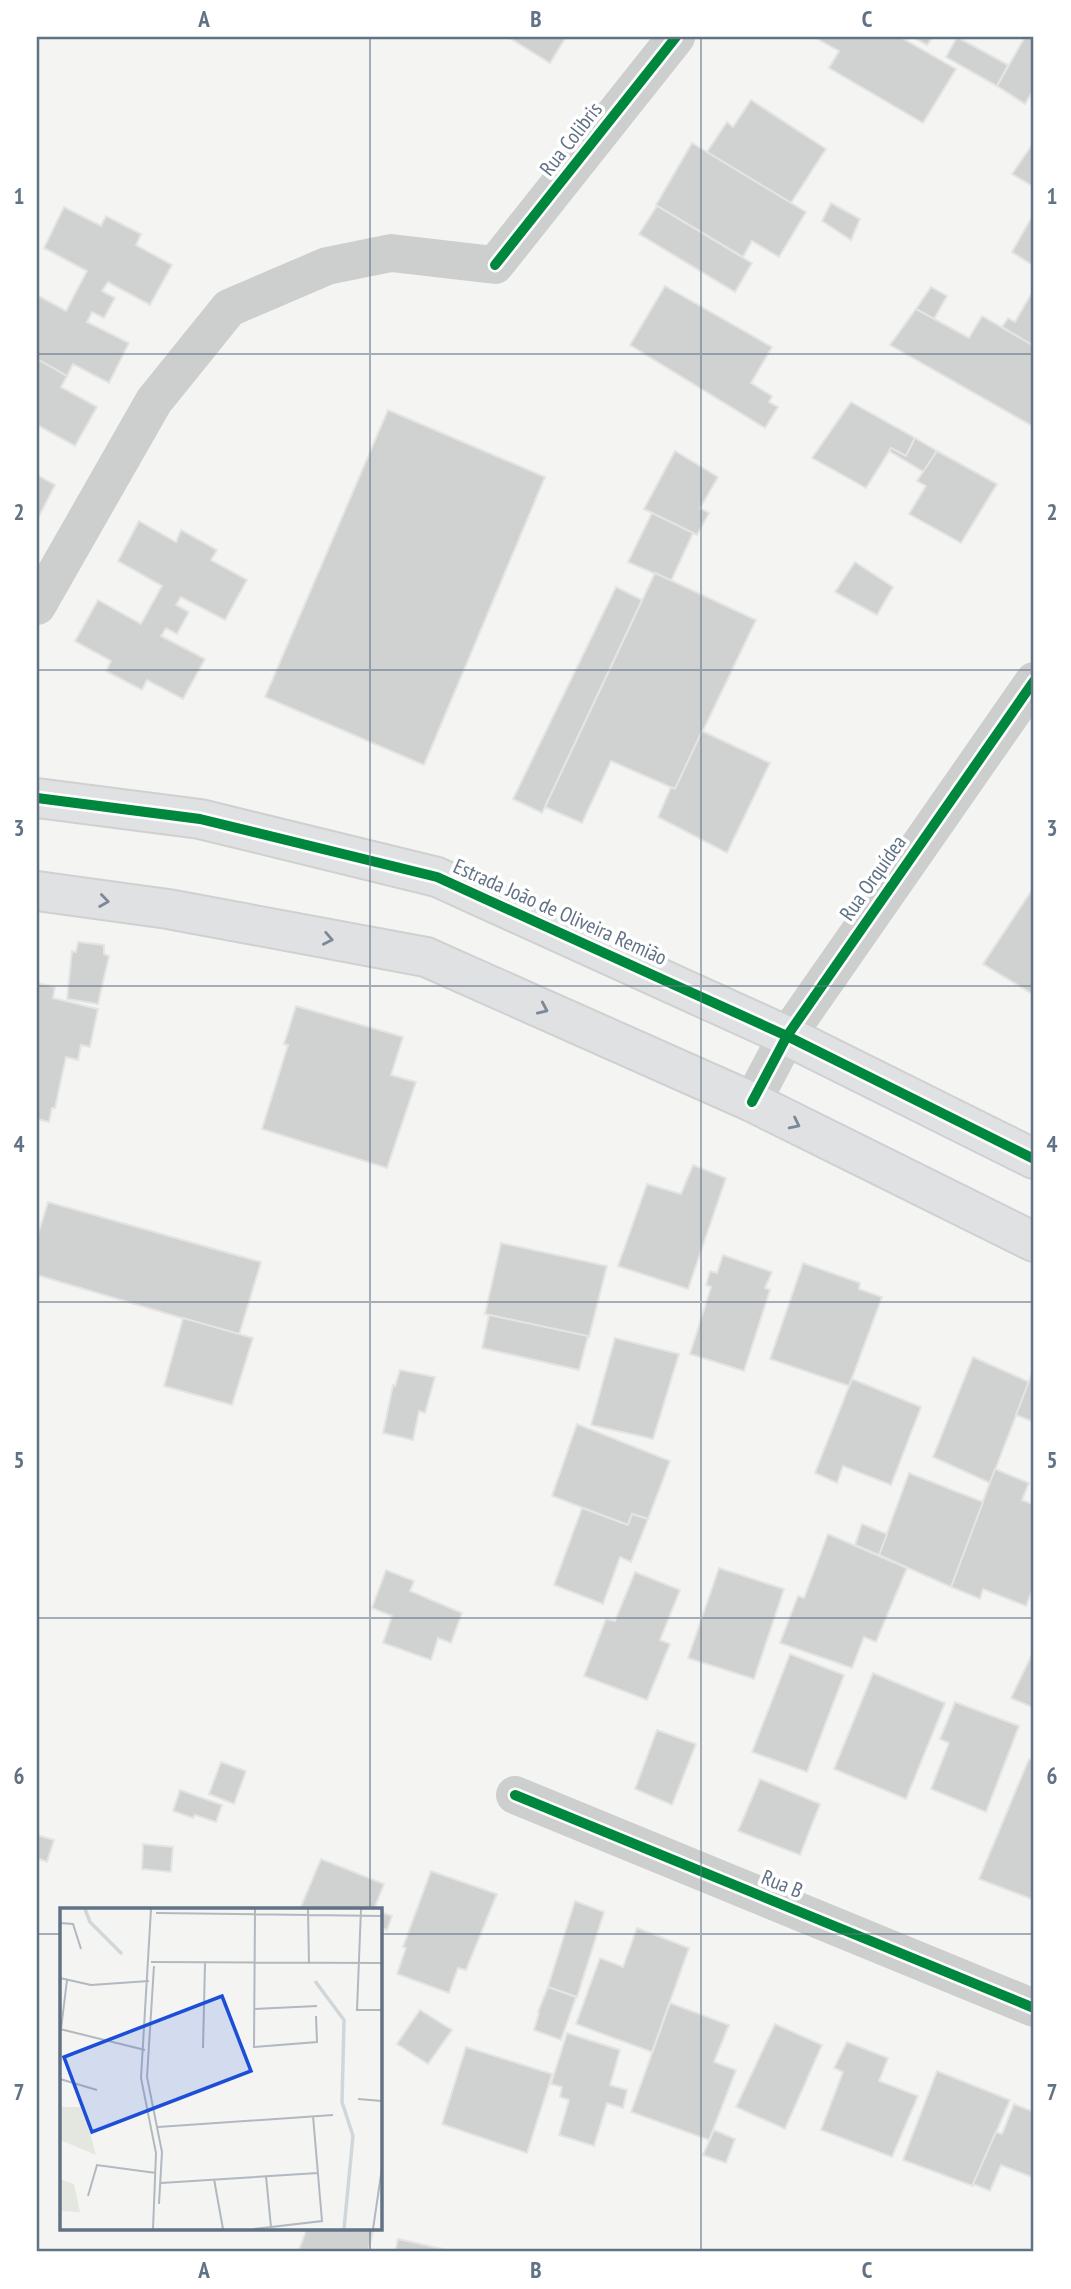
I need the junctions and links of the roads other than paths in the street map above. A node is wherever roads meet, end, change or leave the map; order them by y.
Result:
1 (676, 37) edge
2 (37, 606) edge
3 (1034, 681) edge
4 (37, 798) edge
5 (37, 891) edge
6 (787, 1036) junction
7 (752, 1102) junction
8 (1034, 1159) edge
9 (1034, 1242) edge
10 (515, 1795) dead end
11 (1034, 2008) edge

1 - 2 street, Rua Colibris
3 - 6 street, Rua Orquídea
4 - 6 main road, Estrada João de Oliveira Remião
5 -> 7 main road
6 - 7 street, Rua Orquídea
6 - 8 main road, Estrada João de Oliveira Remião
7 -> 9 main road
10 - 11 street, Rua B

